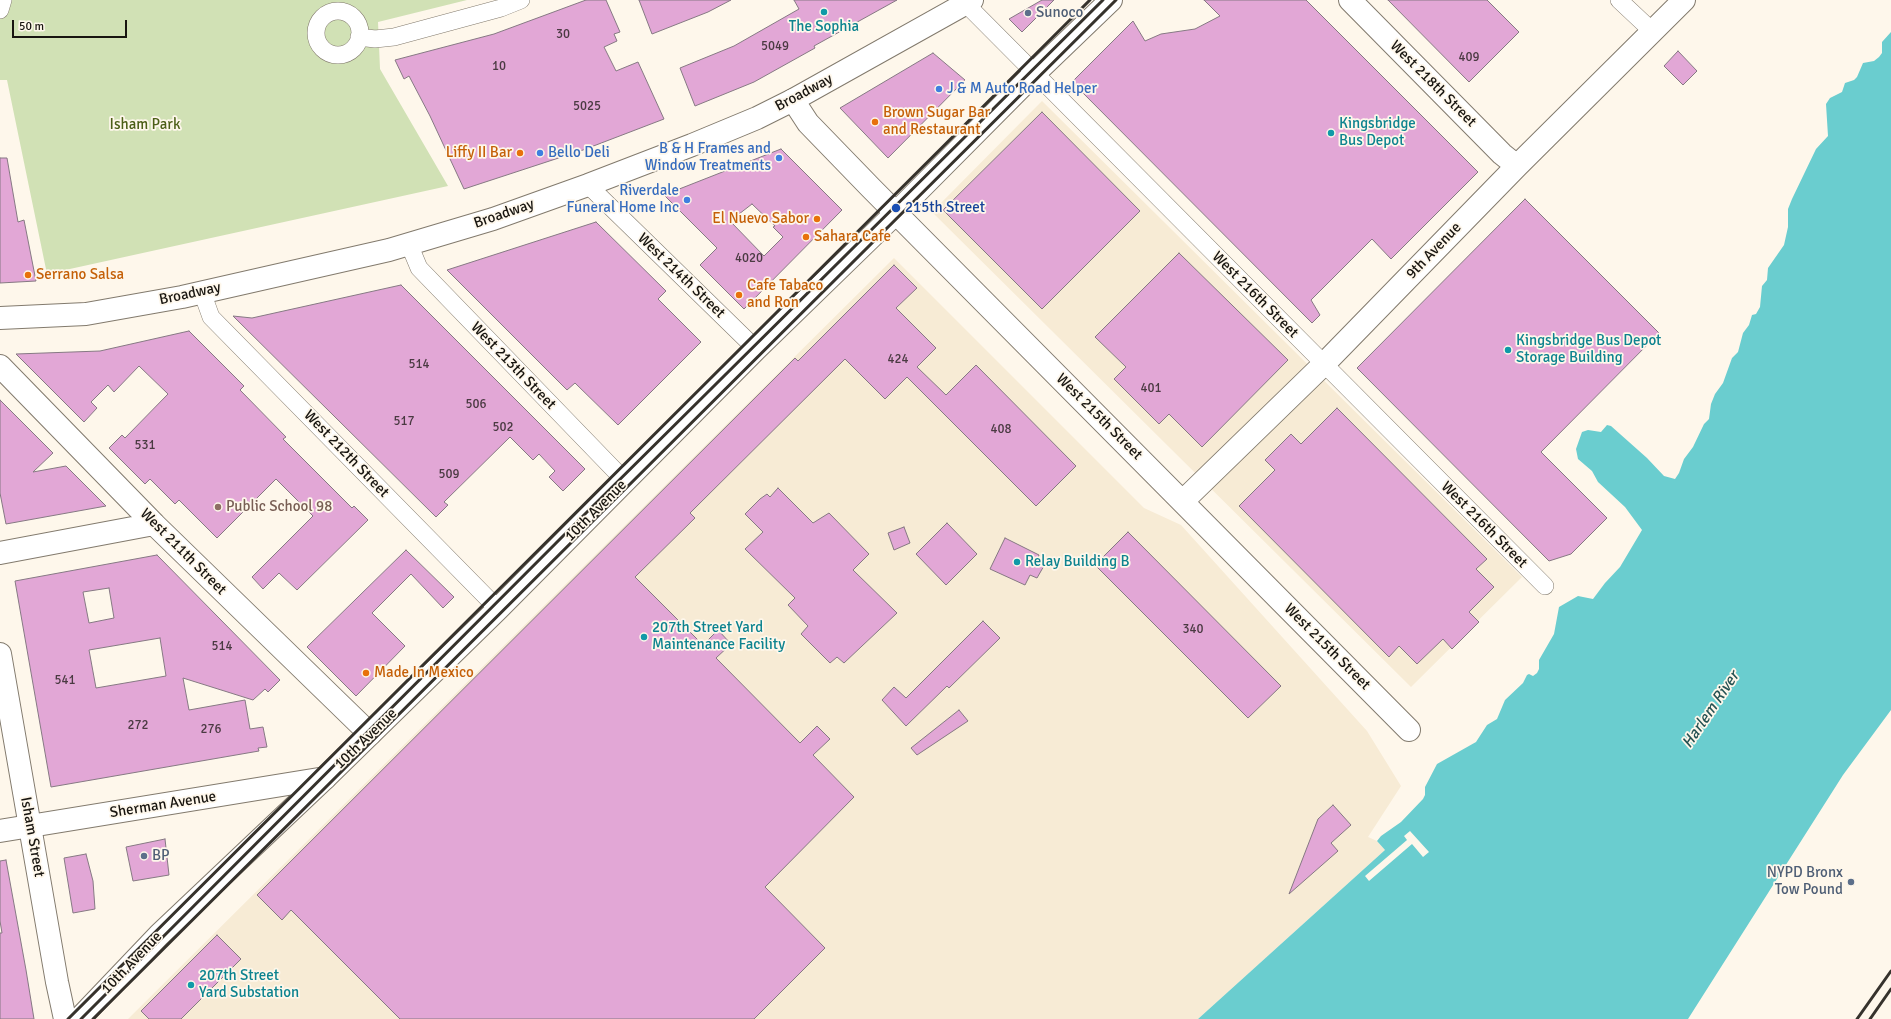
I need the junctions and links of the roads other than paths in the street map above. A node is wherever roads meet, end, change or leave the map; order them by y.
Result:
1 (3, 0) edge
2 (521, 0) edge
3 (1111, 0) edge
4 (1350, 0) edge
5 (1619, 0) edge
6 (1684, 0) edge
7 (969, 2) edge
8 (0, 10) edge
9 (1652, 31) junction
10 (359, 37) dead end
11 (1034, 74) junction
12 (794, 100) junction
13 (1517, 166) junction
14 (588, 185) junction
15 (896, 213) junction
16 (409, 244) junction
17 (202, 292) junction
18 (0, 318) edge
19 (756, 349) junction
20 (1324, 364) junction
21 (0, 366) edge
22 (626, 482) junction
23 (1183, 501) junction
24 (154, 524) junction
25 (0, 553) edge
26 (1545, 586) dead end
27 (498, 609) junction
28 (0, 654) edge
29 (1408, 730) dead end
30 (370, 734) junction
31 (325, 778) junction
32 (30, 826) junction
33 (0, 831) edge
34 (65, 1019) edge
35 (79, 1019) edge

1 - 8 street
2 - 10 street
3 - 11 street, 10th Avenue
4 - 13 street, West 218th Street
5 - 9 street
6 - 9 street, 9th Avenue
7 - 11 street, West 216th Street
7 - 12 street, Broadway
9 - 13 street, 9th Avenue
11 - 15 street, 10th Avenue
11 - 20 street, West 216th Street
12 - 14 street, Broadway
12 - 15 street, West 215th Street
13 - 20 street, 9th Avenue
14 - 16 street, Broadway
14 - 19 street, West 214th Street
15 - 19 street, 10th Avenue
15 - 23 street, West 215th Street
16 - 17 street, Broadway
16 - 22 street, West 213th Street
17 - 18 street, Broadway
17 - 27 street, West 212th Street
19 - 22 street, 10th Avenue
20 - 23 street, 9th Avenue
20 - 26 street, West 216th Street
21 - 24 street, West 211th Street
22 - 27 street, 10th Avenue
23 - 29 street, West 215th Street
24 - 25 street
24 - 30 street, West 211th Street
27 - 30 street, 10th Avenue
28 - 32 street, Isham Street
30 - 31 street, 10th Avenue
31 - 32 street, Sherman Avenue
31 - 35 street, 10th Avenue
32 - 33 street, Sherman Avenue
32 - 34 street, Isham Street

